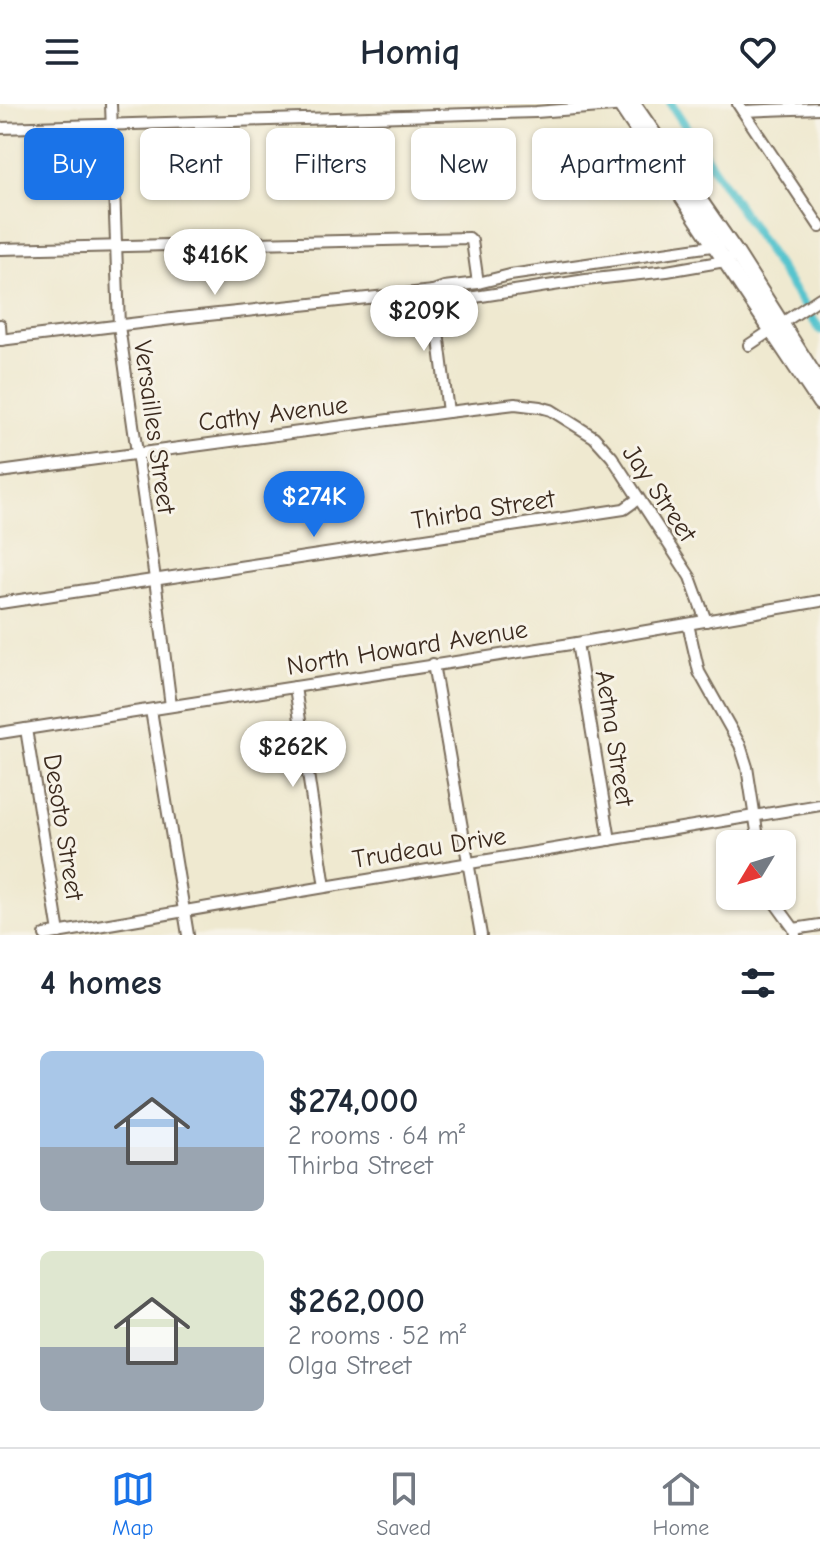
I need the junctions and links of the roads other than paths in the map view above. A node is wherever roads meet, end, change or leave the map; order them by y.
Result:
1 (111, 104) edge
2 (626, 104) edge
3 (740, 108) edge
4 (820, 108) edge
5 (112, 125) junction
6 (0, 128) edge
7 (820, 227) edge
8 (116, 245) junction
9 (0, 249) edge
10 (727, 251) junction
11 (639, 257) junction
12 (595, 263) junction
13 (640, 274) junction
14 (597, 279) junction
15 (478, 283) junction
16 (433, 291) junction
17 (820, 298) edge
18 (782, 323) junction
19 (0, 325) edge
20 (119, 326) junction
21 (0, 340) edge
22 (749, 345) dead end
23 (820, 384) edge
24 (820, 403) edge
25 (551, 410) joint
26 (448, 412) junction
27 (137, 453) junction
28 (0, 472) edge
29 (638, 499) junction
30 (155, 579) junction
31 (820, 601) edge
32 (0, 603) edge
33 (706, 621) junction
34 (688, 624) junction
35 (577, 643) junction
36 (433, 664) junction
37 (295, 687) junction
38 (171, 706) junction
39 (151, 710) junction
40 (26, 729) junction
41 (0, 733) edge
42 (820, 805) edge
43 (755, 816) junction
44 (757, 830) edge
45 (610, 840) junction
46 (468, 863) junction
47 (325, 887) junction
48 (780, 910) edge
49 (183, 911) junction
50 (820, 925) edge
51 (795, 932) edge
52 (59, 933) junction
53 (45, 935) edge
54 (188, 935) edge
55 (481, 935) edge

1 - 5 street, Versailles Street
2 - 5 street
2 - 10 highway
3 - 4 street
3 - 7 street
5 - 6 street
5 - 8 street, Versailles Street
8 - 9 street
8 - 15 street
8 - 20 street, Versailles Street
10 - 11 street
10 - 13 street
10 - 18 highway
11 - 12 street
11 - 13 street
12 - 14 street
12 - 15 street
13 - 14 street
14 - 16 street
15 - 16 street
16 - 20 street
16 - 26 street
17 - 18 street
18 - 22 street
18 - 23 highway
18 - 24 highway
19 - 21 street
20 - 21 street
20 - 27 street, Versailles Street
25 - 26 street, Cathy Avenue
25 - 29 street, Jay Street
26 - 27 street, Cathy Avenue
27 - 28 street, Cathy Avenue
27 - 30 street, Versailles Street
29 - 30 street, Thirba Street
29 - 33 street, Jay Street
30 - 32 street, Thirba Street
30 - 38 street, Versailles Street
31 - 33 street, North Howard Avenue
33 - 34 street, North Howard Avenue
34 - 35 street, North Howard Avenue
34 - 43 street
35 - 36 street, North Howard Avenue
35 - 45 street, Aetna Street
36 - 37 street, North Howard Avenue
36 - 46 street
37 - 38 street, North Howard Avenue
37 - 47 street
38 - 39 street, North Howard Avenue
39 - 40 street, North Howard Avenue
39 - 49 street
40 - 41 street, North Howard Avenue
40 - 52 street, Desoto Street
42 - 43 street, Trudeau Drive
43 - 44 street
43 - 45 street, Trudeau Drive
45 - 46 street, Trudeau Drive
46 - 47 street, Trudeau Drive
46 - 55 street
47 - 49 street, Trudeau Drive
48 - 51 street
49 - 52 street, Trudeau Drive
49 - 54 street
50 - 51 street
52 - 53 street, Trudeau Drive

